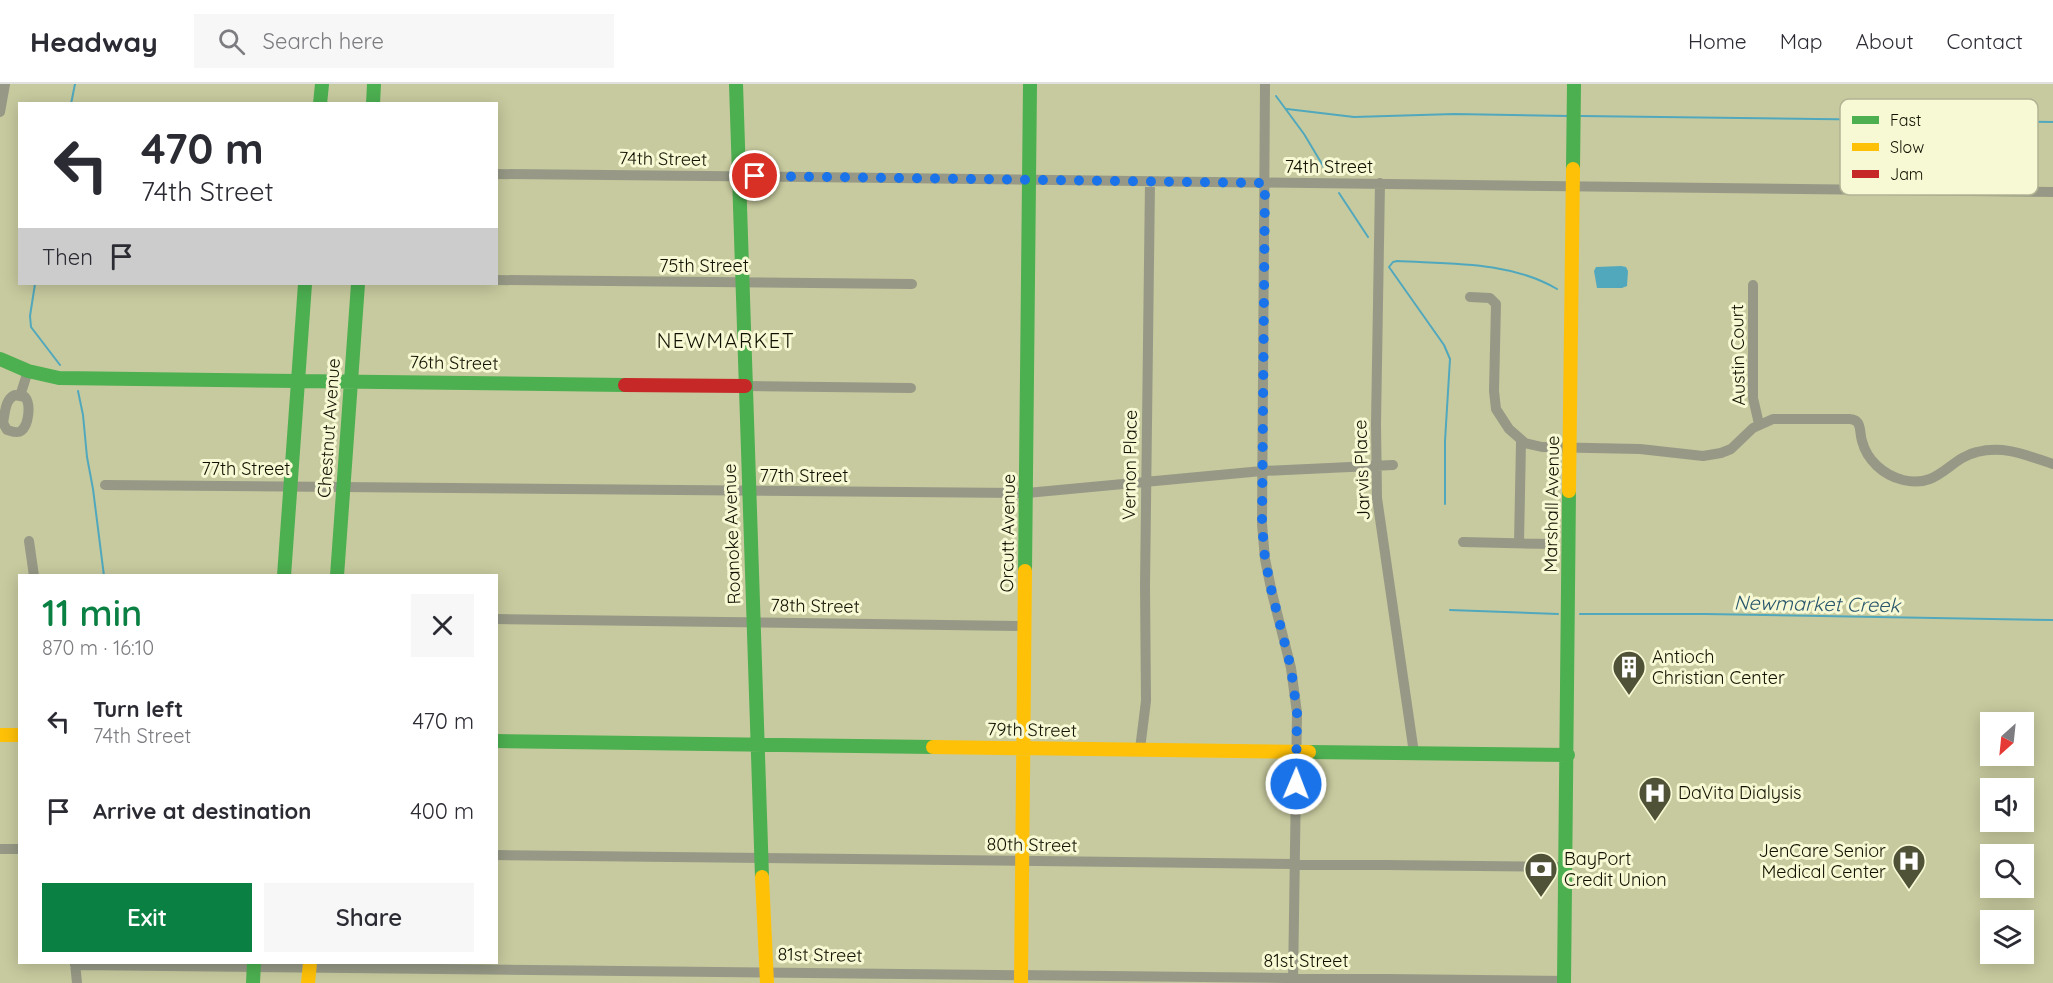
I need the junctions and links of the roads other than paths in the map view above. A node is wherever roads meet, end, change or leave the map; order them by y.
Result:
1 (5, 84) edge
2 (322, 84) edge
3 (374, 84) edge
4 (736, 84) edge
5 (1030, 84) edge
6 (1265, 84) edge
7 (1574, 84) edge
8 (320, 102) edge
9 (373, 102) edge
10 (0, 112) edge
11 (498, 174) edge
12 (739, 176) junction
13 (1029, 180) junction
14 (1150, 181) junction
15 (1265, 183) junction
16 (1380, 183) junction
17 (1573, 184) junction
18 (1840, 188) edge
19 (2038, 192) edge
20 (2053, 192) edge
21 (498, 280) edge
22 (742, 282) junction
23 (912, 284) dead end
24 (306, 285) edge
25 (358, 285) edge
26 (1753, 285) dead end
27 (1470, 297) dead end
28 (0, 359) edge
29 (28, 371) junction
30 (298, 381) junction
31 (351, 381) junction
32 (745, 386) junction
33 (910, 388) dead end
34 (20, 396) dead end
35 (1759, 424) junction
36 (1521, 442) junction
37 (1570, 448) junction
38 (2021, 453) junction
39 (2053, 464) edge
40 (1376, 465) junction
41 (1393, 465) dead end
42 (1262, 471) junction
43 (2053, 472) edge
44 (1147, 482) junction
45 (105, 485) dead end
46 (291, 486) junction
47 (343, 487) junction
48 (749, 492) junction
49 (1027, 494) junction
50 (29, 541) dead end
51 (1463, 542) dead end
52 (1519, 543) junction
53 (1550, 544) dead end
54 (34, 574) edge
55 (284, 574) edge
56 (337, 574) edge
57 (498, 619) edge
58 (754, 622) junction
59 (1026, 626) junction
60 (0, 735) edge
61 (18, 735) edge
62 (498, 741) edge
63 (758, 744) junction
64 (1024, 748) junction
65 (1140, 749) junction
66 (1297, 751) junction
67 (1414, 753) junction
68 (1568, 755) junction
69 (0, 849) edge
70 (18, 849) edge
71 (498, 855) edge
72 (761, 859) junction
73 (1022, 861) junction
74 (1294, 864) junction
75 (1566, 867) junction
76 (75, 964) edge
77 (254, 964) edge
78 (310, 964) edge
79 (767, 977) edge
80 (1021, 979) edge
81 (1293, 980) edge
82 (1564, 982) edge
83 (77, 983) edge
84 (253, 983) edge
85 (308, 983) edge

1 - 10 street
2 - 8 street
3 - 9 street
4 - 12 street, Roanoke Avenue
5 - 13 street, Orcutt Avenue
6 - 15 street
7 - 17 street, Marshall Avenue
11 - 12 street, 74th Street
12 - 13 street, 74th Street
12 - 22 street, Roanoke Avenue
13 - 14 street, 74th Street
13 - 49 street, Orcutt Avenue
14 - 15 street, 74th Street
14 - 44 street, Vernon Place
15 - 16 street, 74th Street
15 - 42 street
16 - 17 street, 74th Street
16 - 40 street, Jarvis Place
17 - 18 street, 74th Street
17 - 37 street, Marshall Avenue
19 - 20 street, 74th Street
21 - 22 street, 75th Street
22 - 23 street, 75th Street
22 - 32 street, Roanoke Avenue
24 - 30 street, Chestnut Avenue
25 - 31 street, Chestnut Avenue
26 - 35 street, Austin Court
27 - 36 street
28 - 29 street, 76th Street
29 - 30 street, 76th Street
29 - 34 street
30 - 31 street, 76th Street
30 - 46 street, Chestnut Avenue
31 - 32 street, 76th Street
31 - 47 street, Chestnut Avenue
32 - 33 street, 76th Street
32 - 48 street, Roanoke Avenue
35 - 37 street
35 - 38 street
36 - 37 street
36 - 52 street
37 - 68 street, Marshall Avenue
38 - 39 street
38 - 43 street
40 - 41 street, 77th Street
40 - 42 street, 77th Street
40 - 67 street, Jarvis Place
42 - 44 street, 77th Street
42 - 66 street
44 - 49 street, 77th Street
44 - 65 street, Vernon Place
45 - 46 street, 77th Street
46 - 47 street, 77th Street
46 - 55 street, Chestnut Avenue
47 - 48 street, 77th Street
47 - 56 street, Chestnut Avenue
48 - 49 street, 77th Street
48 - 58 street, Roanoke Avenue
49 - 59 street, Orcutt Avenue
50 - 54 street
51 - 52 street
52 - 53 street
57 - 58 street, 78th Street
58 - 59 street, 78th Street
58 - 63 street, Roanoke Avenue
59 - 64 street, Orcutt Avenue
60 - 61 street
62 - 63 street, 79th Street
63 - 64 street, 79th Street
63 - 72 street, Roanoke Avenue
64 - 65 street, 79th Street
64 - 73 street, Orcutt Avenue
65 - 66 street, 79th Street
66 - 67 street, 79th Street
66 - 74 street
67 - 68 street, 79th Street
68 - 75 street, Marshall Avenue
69 - 70 street
71 - 72 street, 80th Street
72 - 73 street, 80th Street
72 - 79 street, Roanoke Avenue
73 - 74 street, 80th Street
73 - 80 street, Orcutt Avenue
74 - 75 street, 80th Street
74 - 81 street
75 - 82 street, Marshall Avenue
76 - 77 street, 81st Street
76 - 83 street
77 - 78 street, 81st Street
77 - 84 street
78 - 79 street, 81st Street
78 - 85 street
79 - 80 street, 81st Street
80 - 81 street, 81st Street
81 - 82 street, 81st Street

